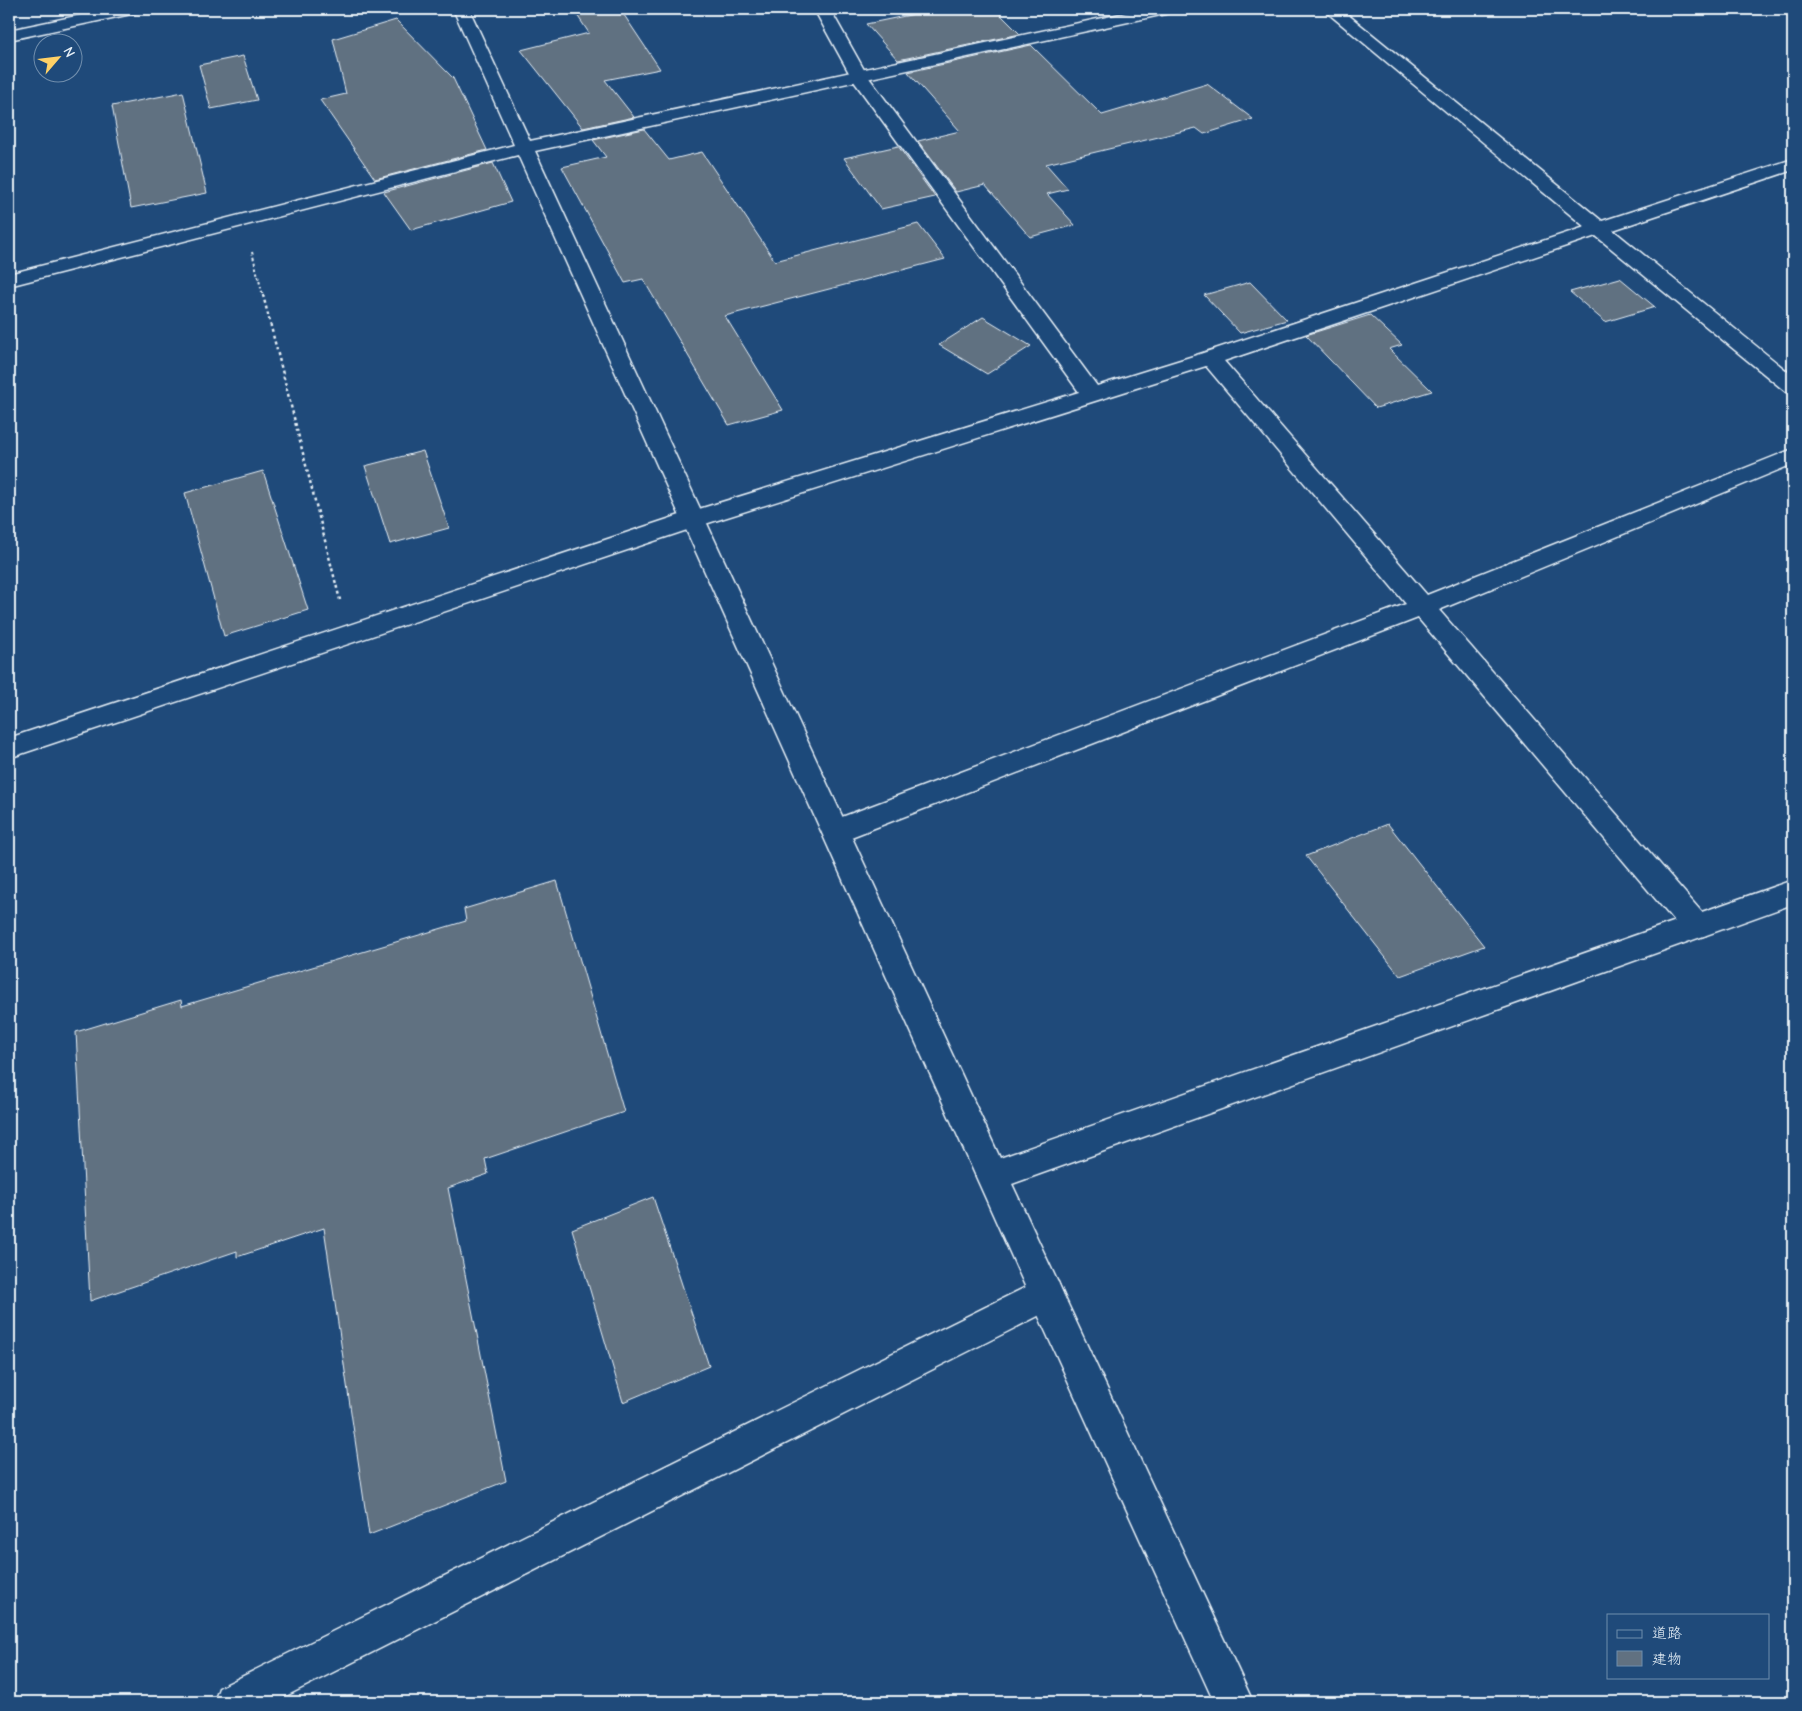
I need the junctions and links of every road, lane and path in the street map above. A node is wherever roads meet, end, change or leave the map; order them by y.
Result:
1 (131, 9) edge
2 (461, 9) edge
3 (822, 9) edge
4 (1165, 9) edge
5 (1331, 9) edge
6 (9, 35) edge
7 (859, 76) junction
8 (525, 148) junction
9 (1793, 164) edge
10 (244, 220) junction
11 (1600, 228) junction
12 (9, 280) edge
13 (1210, 358) junction
14 (1793, 387) edge
15 (1092, 394) junction
16 (1793, 456) edge
17 (694, 519) junction
18 (1422, 607) junction
19 (349, 635) junction
20 (9, 748) edge
21 (836, 831) junction
22 (1793, 892) edge
23 (1696, 926) junction
24 (992, 1176) junction
25 (1046, 1294) junction
26 (233, 1702) edge
27 (1234, 1702) edge

1 - 6 street
2 - 8 street
3 - 7 street
4 - 7 street
5 - 11 street
7 - 8 street
7 - 15 street
8 - 10 street
8 - 17 street
9 - 11 street
10 - 12 street
10 - 19 path
11 - 13 street
11 - 14 street
13 - 15 street
13 - 18 street
15 - 17 street
16 - 18 street
17 - 19 street
17 - 21 street
18 - 21 street
18 - 23 street
19 - 20 street
21 - 24 street
22 - 23 street
23 - 24 street
24 - 25 street
25 - 26 street
25 - 27 street

